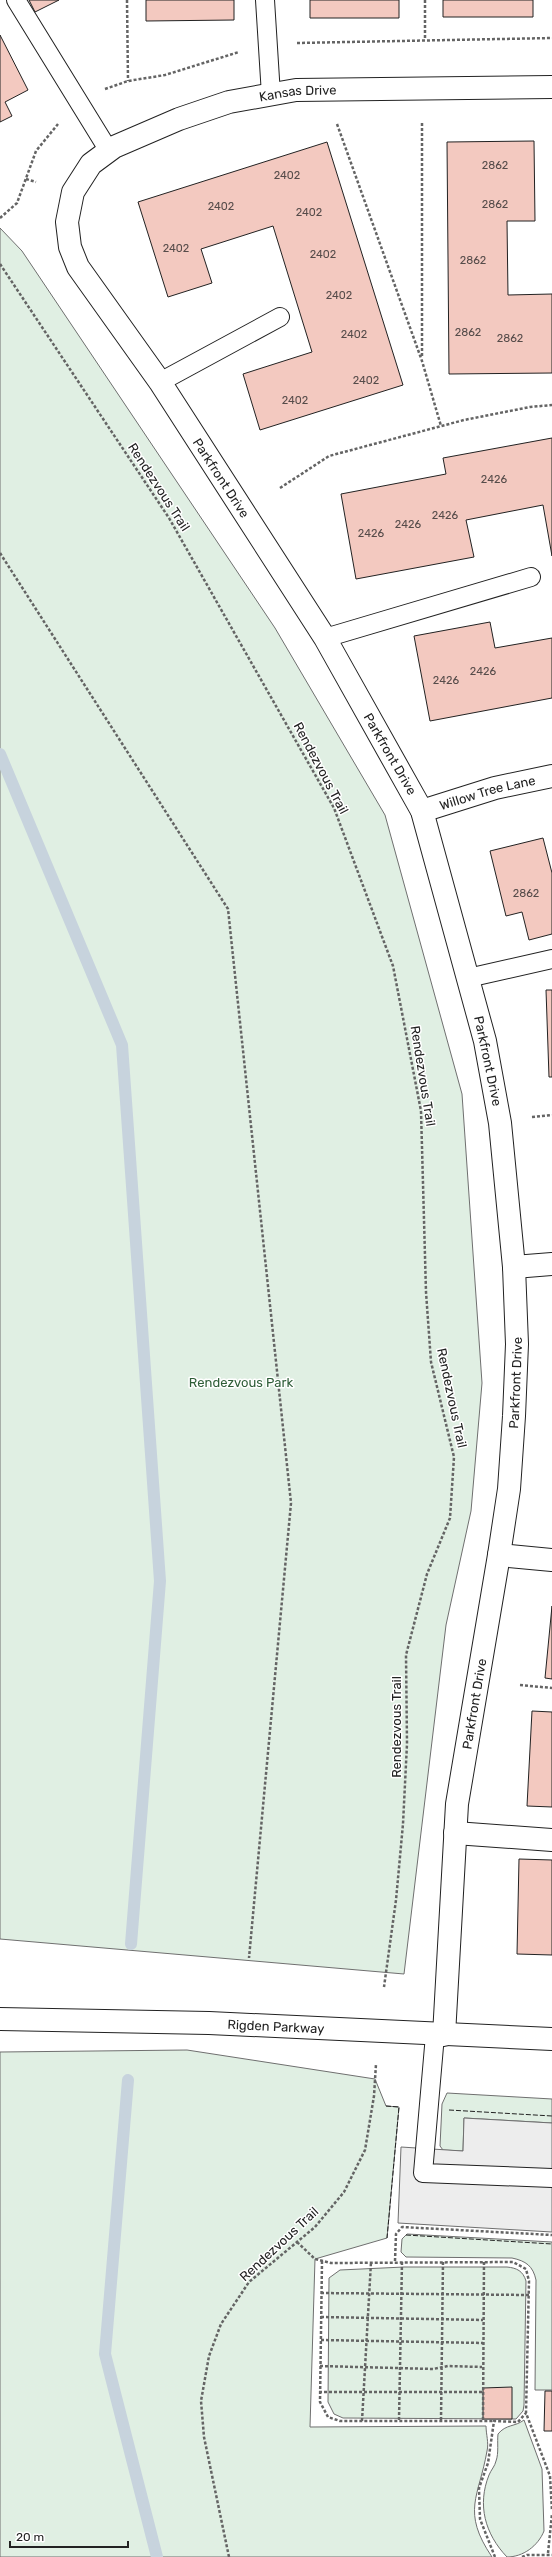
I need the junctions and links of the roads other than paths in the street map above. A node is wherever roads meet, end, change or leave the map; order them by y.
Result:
1 (16, 0) edge
2 (265, 0) edge
3 (552, 87) edge
4 (271, 95) junction
5 (109, 151) junction
6 (73, 192) joint
7 (280, 317) dead end
8 (160, 382) junction
9 (531, 577) dead end
10 (325, 638) junction
11 (552, 776) edge
12 (422, 811) junction
13 (552, 959) edge
14 (468, 978) junction
15 (552, 1264) edge
16 (514, 1267) junction
17 (500, 1555) junction
18 (552, 1560) edge
19 (455, 1833) junction
20 (552, 1840) edge
21 (0, 2019) edge
22 (439, 2035) junction
23 (552, 2039) edge
24 (552, 2178) edge

1 - 5 lane
2 - 4 lane
3 - 4 street, Kansas Drive
4 - 5 street, Kansas Drive
5 - 6 street, Kansas Drive
6 - 8 street, Parkfront Drive
7 - 8 lane
8 - 10 street, Parkfront Drive
9 - 10 lane
10 - 12 street, Parkfront Drive
11 - 12 street, Willow Tree Lane
12 - 14 street, Parkfront Drive
13 - 14 lane
14 - 16 street, Parkfront Drive
15 - 16 street
16 - 17 street, Parkfront Drive
17 - 18 street
17 - 19 street, Parkfront Drive
19 - 20 street
19 - 22 street, Parkfront Drive
21 - 22 street, Rigden Parkway
22 - 23 street, Rigden Parkway
22 - 24 lane

